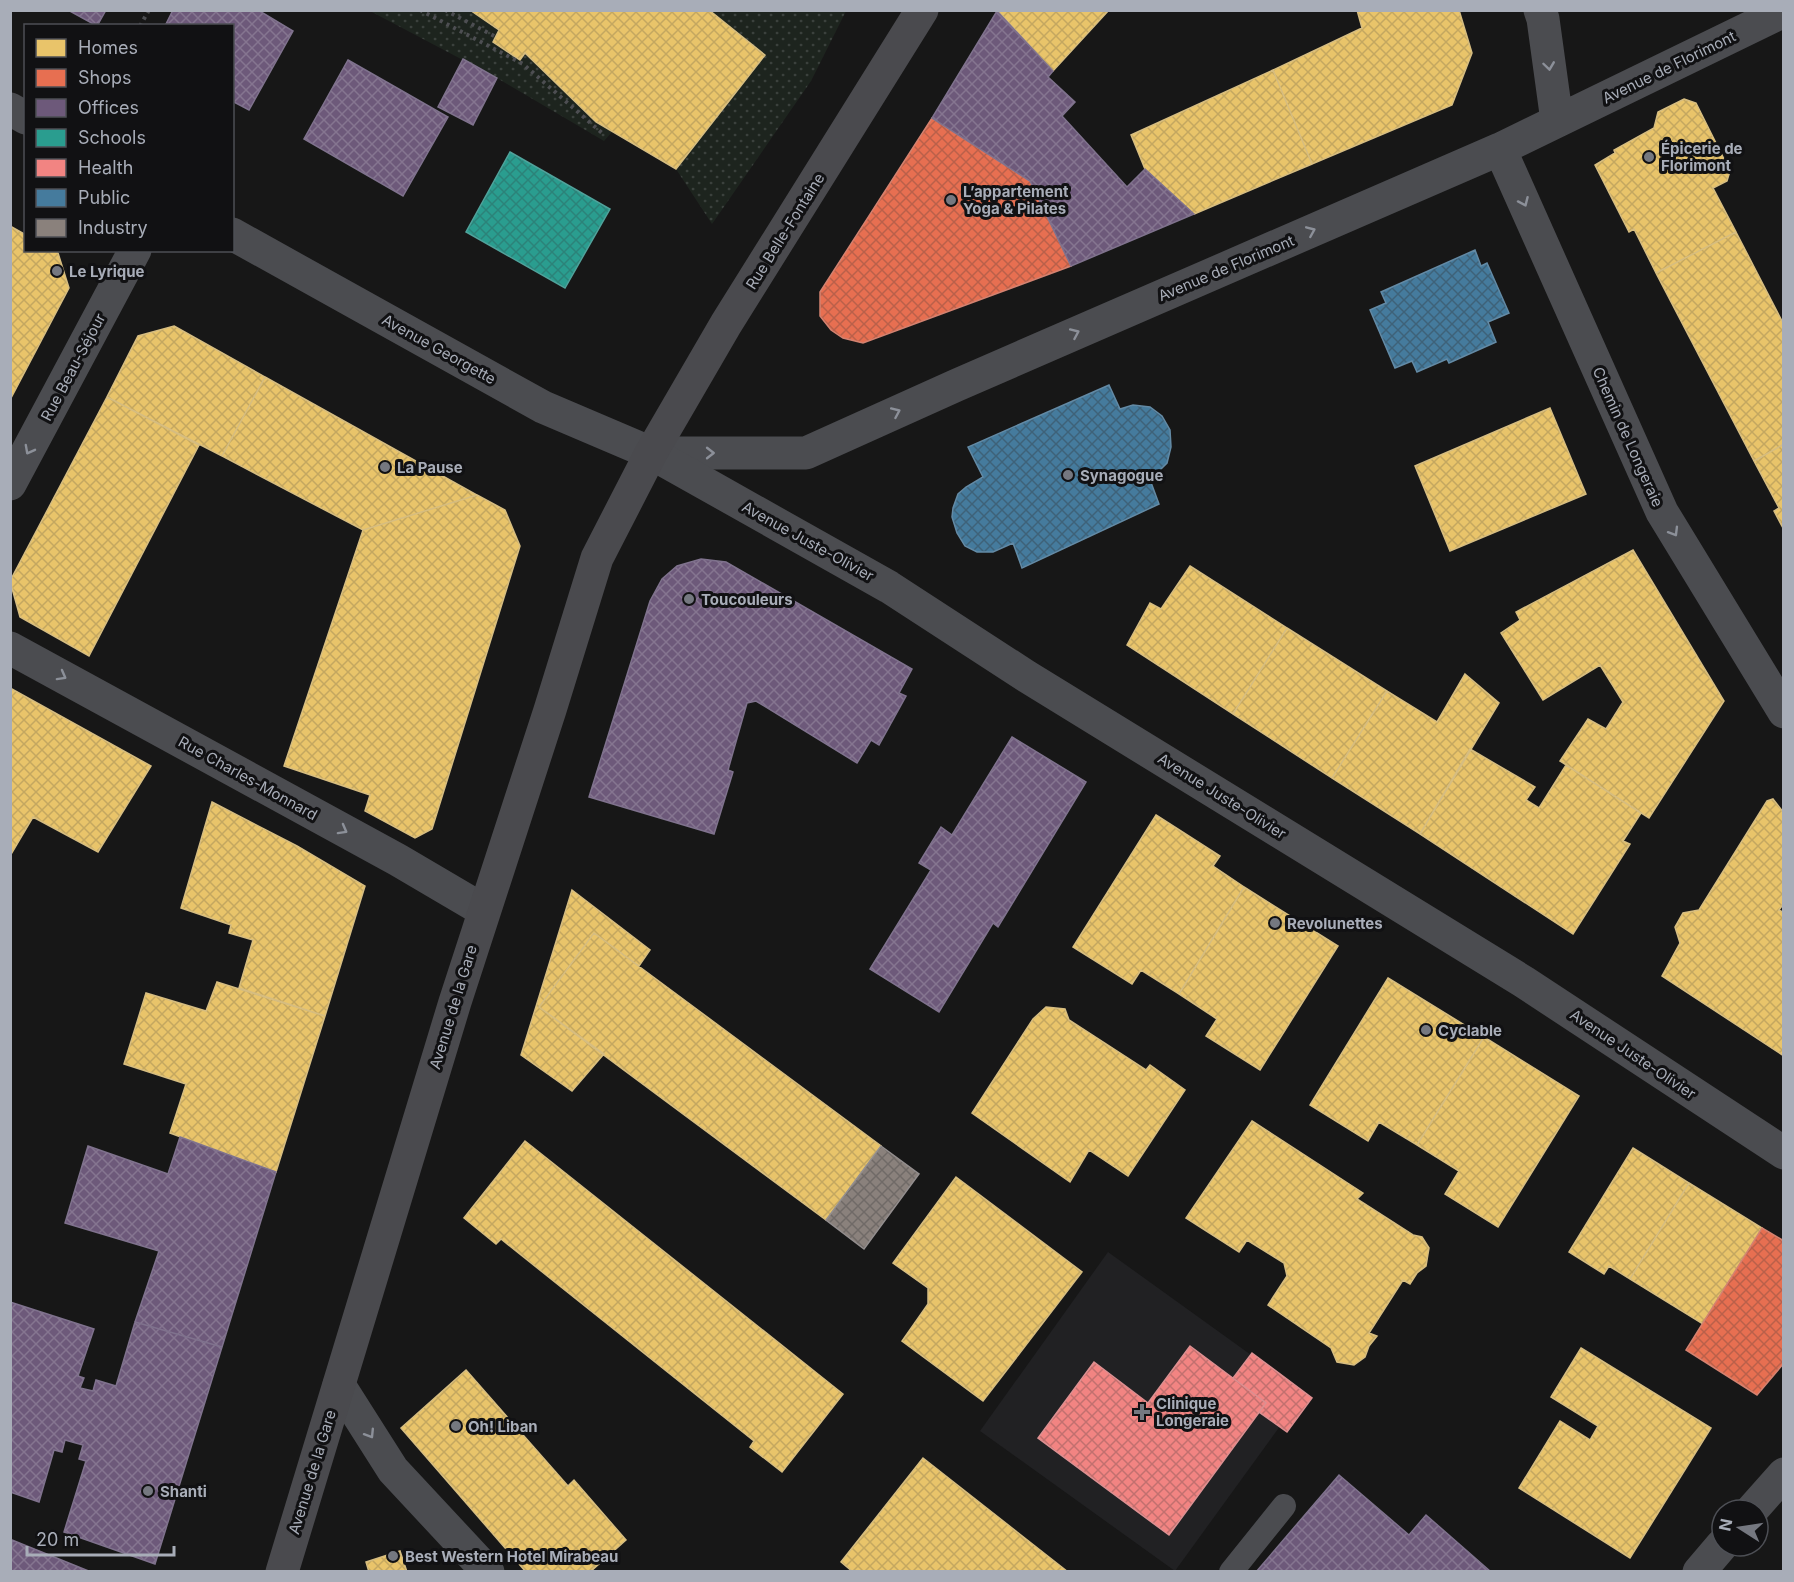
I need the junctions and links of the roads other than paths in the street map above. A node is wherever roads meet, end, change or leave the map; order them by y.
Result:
1 (922, 10) edge
2 (1540, 10) edge
3 (1784, 11) edge
4 (10, 109) edge
5 (24, 117) edge
6 (1557, 122) junction
7 (1500, 149) junction
8 (234, 235) edge
9 (134, 252) edge
10 (651, 453) junction
11 (10, 484) edge
12 (10, 648) edge
13 (1784, 712) edge
14 (483, 910) junction
15 (1784, 1153) edge
16 (339, 1384) junction
17 (1784, 1474) edge
18 (1763, 1498) edge
19 (1284, 1506) dead end
20 (1711, 1558) edge
21 (282, 1572) edge
22 (488, 1572) edge
23 (1231, 1572) edge
24 (1699, 1572) edge

1 - 10 main road, Rue Belle-Fontaine
2 -> 6 street
3 - 6 street, Avenue de Florimont
4 - 5 street
6 - 7 street, Avenue de Florimont
10 -> 7 street, Avenue de Florimont
7 -> 13 street, Chemin de Longeraie
8 - 10 street, Avenue Georgette
9 -> 11 street, Rue Beau-Séjour
10 - 14 main road, Avenue de la Gare
10 - 15 street, Avenue Juste-Olivier
12 -> 14 street, Rue Charles-Monnard
14 - 16 main road, Avenue de la Gare
16 - 21 main road, Avenue de la Gare
16 -> 22 street
17 - 18 street
19 - 23 lane
20 - 24 street

